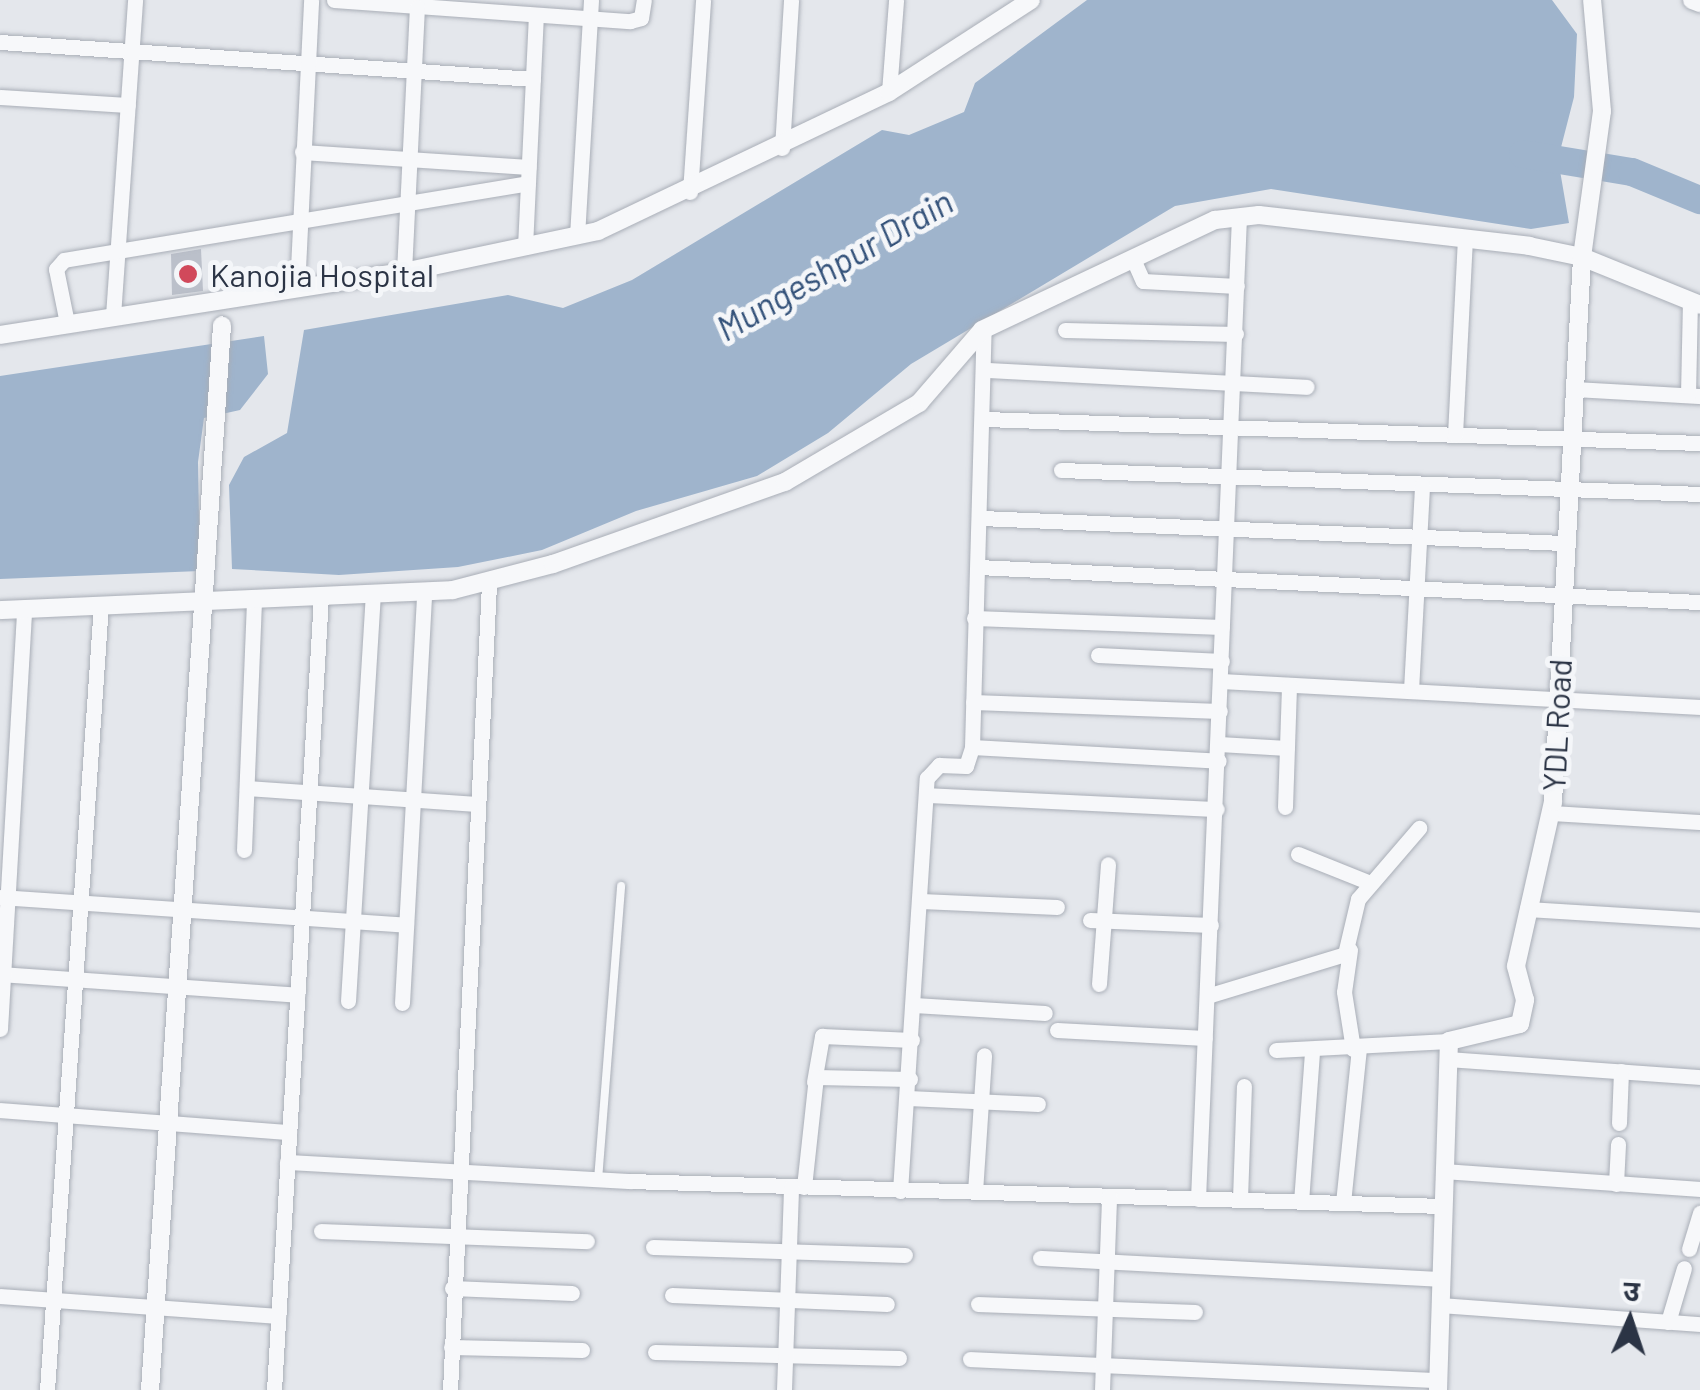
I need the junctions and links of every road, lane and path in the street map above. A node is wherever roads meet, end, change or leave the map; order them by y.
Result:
1 (135, 0) edge
2 (311, 0) edge
3 (334, 0) edge
4 (591, 0) edge
5 (644, 0) edge
6 (703, 0) edge
7 (791, 0) edge
8 (896, 0) edge
9 (1031, 0) edge
10 (1592, 0) edge
11 (1692, 0) edge
12 (358, 1) edge
13 (1700, 3) edge
14 (438, 4) edge
15 (490, 6) edge
16 (418, 7) junction
17 (536, 16) junction
18 (590, 20) junction
19 (0, 42) edge
20 (132, 52) junction
21 (306, 66) junction
22 (413, 72) junction
23 (533, 79) junction
24 (889, 92) junction
25 (0, 97) edge
26 (128, 105) junction
27 (782, 148) junction
28 (302, 152) junction
29 (408, 159) junction
30 (529, 175) junction
31 (690, 192) junction
32 (406, 202) junction
33 (1239, 216) junction
34 (299, 218) junction
35 (577, 236) junction
36 (1466, 238) junction
37 (117, 247) junction
38 (525, 247) junction
39 (1582, 257) junction
40 (1134, 259) junction
41 (404, 272) junction
42 (1237, 286) junction
43 (297, 289) junction
44 (224, 299) junction
45 (1695, 304) edge
46 (113, 316) junction
47 (67, 324) junction
48 (222, 325) joint
49 (984, 329) junction
50 (1065, 330) dead end
51 (1236, 334) junction
52 (0, 335) edge
53 (986, 370) junction
54 (1234, 383) junction
55 (1307, 388) dead end
56 (1572, 389) junction
57 (1694, 396) edge
58 (984, 419) junction
59 (1234, 432) junction
60 (1455, 435) junction
61 (1570, 436) junction
62 (1700, 443) edge
63 (1061, 470) dead end
64 (1232, 478) junction
65 (1422, 485) junction
66 (1566, 490) junction
67 (1700, 494) edge
68 (981, 518) junction
69 (1228, 531) junction
70 (1420, 538) junction
71 (1564, 543) junction
72 (978, 567) junction
73 (1225, 577) junction
74 (488, 583) junction
75 (1417, 587) junction
76 (424, 592) junction
77 (204, 593) junction
78 (373, 594) junction
79 (1563, 594) junction
80 (322, 596) junction
81 (254, 600) junction
82 (1700, 602) edge
83 (101, 604) junction
84 (24, 608) junction
85 (0, 610) edge
86 (974, 618) junction
87 (1222, 627) junction
88 (1098, 655) dead end
89 (1222, 660) junction
90 (1221, 681) junction
91 (1290, 684) junction
92 (1410, 690) junction
93 (1556, 697) junction
94 (973, 702) junction
95 (1700, 707) edge
96 (1220, 711) junction
97 (1219, 744) junction
98 (972, 747) junction
99 (1287, 748) junction
100 (1219, 761) junction
101 (247, 788) junction
102 (308, 793) junction
103 (926, 794) junction
104 (362, 796) junction
105 (413, 800) junction
106 (476, 804) junction
107 (1285, 807) dead end
108 (1217, 809) junction
109 (1551, 813) junction
110 (1700, 822) edge
111 (1419, 828) dead end
112 (244, 850) dead end
113 (1298, 854) dead end
114 (1108, 864) dead end
115 (1368, 882) junction
116 (620, 886) dead end
117 (3, 897) edge
118 (921, 901) junction
119 (78, 903) junction
120 (1057, 907) dead end
121 (1527, 909) junction
122 (180, 912) junction
123 (301, 919) junction
124 (1700, 920) edge
125 (1097, 921) junction
126 (354, 922) junction
127 (1211, 924) junction
128 (406, 925) junction
129 (1350, 950) junction
130 (3, 974) edge
131 (77, 980) junction
132 (1099, 984) dead end
133 (178, 990) junction
134 (297, 995) junction
135 (1207, 996) junction
136 (348, 1001) dead end
137 (402, 1002) dead end
138 (914, 1005) junction
139 (1045, 1013) dead end
140 (0, 1029) edge
141 (1057, 1030) dead end
142 (1205, 1038) junction
143 (912, 1040) junction
144 (1356, 1048) junction
145 (1276, 1050) dead end
146 (1449, 1050) junction
147 (1312, 1051) junction
148 (984, 1055) dead end
149 (1620, 1072) junction
150 (1700, 1077) edge
151 (910, 1080) junction
152 (814, 1082) junction
153 (1244, 1086) dead end
154 (908, 1098) junction
155 (982, 1101) junction
156 (1038, 1104) dead end
157 (0, 1110) edge
158 (69, 1115) junction
159 (169, 1122) junction
160 (1619, 1124) dead end
161 (289, 1132) junction
162 (1618, 1144) dead end
163 (287, 1162) junction
164 (456, 1170) junction
165 (1443, 1171) junction
166 (598, 1180) junction
167 (1616, 1184) junction
168 (797, 1186) junction
169 (1700, 1190) edge
170 (900, 1191) junction
171 (975, 1192) junction
172 (1109, 1196) junction
173 (1198, 1199) junction
174 (1240, 1199) junction
175 (1301, 1202) junction
176 (1343, 1203) junction
177 (1441, 1206) junction
178 (1700, 1213) edge
179 (321, 1230) dead end
180 (454, 1236) junction
181 (587, 1241) dead end
182 (652, 1247) dead end
183 (1689, 1249) dead end
184 (788, 1250) junction
185 (905, 1256) dead end
186 (1040, 1258) dead end
187 (1107, 1261) junction
188 (1684, 1268) dead end
189 (1440, 1279) junction
190 (452, 1288) junction
191 (572, 1293) dead end
192 (672, 1295) dead end
193 (0, 1296) edge
194 (787, 1299) junction
195 (54, 1300) junction
196 (888, 1304) dead end
197 (978, 1304) dead end
198 (1440, 1304) junction
199 (156, 1306) junction
200 (1105, 1310) junction
201 (1194, 1312) dead end
202 (278, 1316) junction
203 (1668, 1322) junction
204 (1700, 1324) edge
205 (451, 1347) junction
206 (582, 1350) dead end
207 (655, 1352) dead end
208 (785, 1355) junction
209 (900, 1358) dead end
210 (970, 1359) dead end
211 (1103, 1366) junction
212 (1438, 1385) edge
213 (46, 1390) edge
214 (150, 1390) edge
215 (274, 1390) edge
216 (450, 1390) edge
217 (784, 1390) edge
218 (1102, 1390) edge

1 - 20 street
2 - 21 street
3 - 12 street
4 - 18 street
5 - 18 street
6 - 31 street
7 - 27 street
8 - 24 street
9 - 24 street
10 - 39 street, YDL Road
11 - 13 street
12 - 16 street
14 - 15 street
14 - 16 street
15 - 17 street
16 - 22 street
17 - 18 street
17 - 23 street
18 - 35 street
19 - 20 street
20 - 21 street
20 - 26 street
21 - 22 street
21 - 28 street
22 - 23 street
22 - 29 street
23 - 30 street
24 - 27 street
25 - 26 street
26 - 37 street
27 - 31 street
28 - 29 street
28 - 34 street
29 - 30 street
29 - 32 street
30 - 32 street
30 - 38 street
31 - 35 street
32 - 34 street
32 - 41 street
33 - 36 street
33 - 40 street
33 - 42 street
34 - 37 street
34 - 43 street
35 - 38 street
36 - 39 street
36 - 60 street
37 - 46 street
37 - 47 street
38 - 41 street
39 - 45 street
39 - 56 street, YDL Road
40 - 42 street
40 - 49 street
41 - 43 street
42 - 51 street
43 - 44 street
44 - 46 street
44 - 48 street
45 - 57 street
46 - 47 street
47 - 52 street
48 - 77 street
49 - 53 street
49 - 74 street
50 - 51 street
51 - 54 street
53 - 54 street
53 - 58 street
54 - 55 street
54 - 59 street
56 - 57 street
56 - 61 street, YDL Road
58 - 59 street
58 - 68 street
59 - 60 street
59 - 64 street
60 - 61 street
61 - 62 street
61 - 66 street, YDL Road
63 - 64 street
64 - 65 street
64 - 69 street
65 - 66 street
65 - 70 street
66 - 67 street
66 - 71 street, YDL Road
68 - 69 street
68 - 72 street
69 - 70 street
69 - 73 street
70 - 71 street
70 - 75 street
71 - 79 street, YDL Road
72 - 73 street
72 - 86 street
73 - 75 street
73 - 87 street
74 - 76 street
74 - 106 street
75 - 79 street
75 - 92 street
76 - 78 street
76 - 105 street
77 - 81 street
77 - 83 street
77 - 122 street
78 - 80 street
78 - 104 street
79 - 82 street
79 - 93 street, YDL Road
80 - 81 street
80 - 102 street
81 - 101 street
83 - 84 street
83 - 119 street
84 - 85 street
84 - 117 street
86 - 87 street
86 - 94 street
87 - 89 street
88 - 89 street
89 - 90 street
90 - 91 street
90 - 96 street
91 - 92 street
91 - 99 street
92 - 93 street
93 - 95 street
93 - 109 street, YDL Road
94 - 96 street
94 - 98 street
96 - 97 street
97 - 99 street
97 - 100 street
98 - 100 street
98 - 103 street
99 - 107 street
100 - 108 street
101 - 102 street
101 - 112 street
102 - 104 street
102 - 123 street
103 - 108 street
103 - 118 street
104 - 105 street
104 - 126 street
105 - 106 street
105 - 128 street
106 - 164 street
108 - 127 street
109 - 110 street
109 - 121 street, YDL Road
111 - 115 street
113 - 115 street
114 - 125 street
115 - 129 street
116 - 166 lane
117 - 119 street
117 - 130 street
118 - 120 street
118 - 138 street
119 - 122 street
119 - 131 street
121 - 124 street
121 - 146 street, YDL Road
122 - 123 street
122 - 133 street
123 - 126 street
123 - 134 street
125 - 127 street
125 - 132 street
126 - 128 street
126 - 136 street
127 - 135 street
128 - 137 street
129 - 135 street
129 - 144 street
130 - 131 street
130 - 140 street
131 - 133 street
131 - 158 street
133 - 134 street
133 - 159 street
134 - 161 street
135 - 142 street
138 - 139 street
138 - 143 street
141 - 142 street
142 - 173 street
143 - 151 street
143 - 152 street
144 - 146 street
144 - 147 street
144 - 176 street
145 - 147 street
146 - 149 street
146 - 165 street
147 - 175 street
148 - 155 street
149 - 150 street
149 - 160 street
151 - 152 street
151 - 154 street
152 - 168 street
153 - 174 street
154 - 155 street
154 - 170 street
155 - 156 street
155 - 171 street
157 - 158 street
158 - 159 street
158 - 195 street
159 - 161 street
159 - 199 street
161 - 163 street
162 - 167 street
163 - 164 street
163 - 202 street
164 - 166 street
164 - 180 street
165 - 167 street
165 - 177 street
166 - 168 street
167 - 169 street
168 - 170 street
168 - 184 street
170 - 171 street
171 - 172 street
172 - 173 street
172 - 187 street
173 - 174 street
174 - 175 street
175 - 176 street
176 - 177 street
177 - 189 street
178 - 183 street
179 - 180 street
180 - 181 street
180 - 190 street
182 - 184 street
184 - 185 street
184 - 194 street
186 - 187 street
187 - 189 street
187 - 200 street
188 - 203 street
189 - 198 street
190 - 191 street
190 - 205 street
192 - 194 street
193 - 195 street
194 - 196 street
194 - 208 street
195 - 199 street
195 - 213 street
197 - 200 street
198 - 203 street
198 - 212 street
199 - 202 street
199 - 214 street
200 - 201 street
200 - 211 street
202 - 215 street
203 - 204 street
205 - 206 street
205 - 216 street
207 - 208 street
208 - 209 street
208 - 217 street
210 - 211 street
211 - 212 street
211 - 218 street

